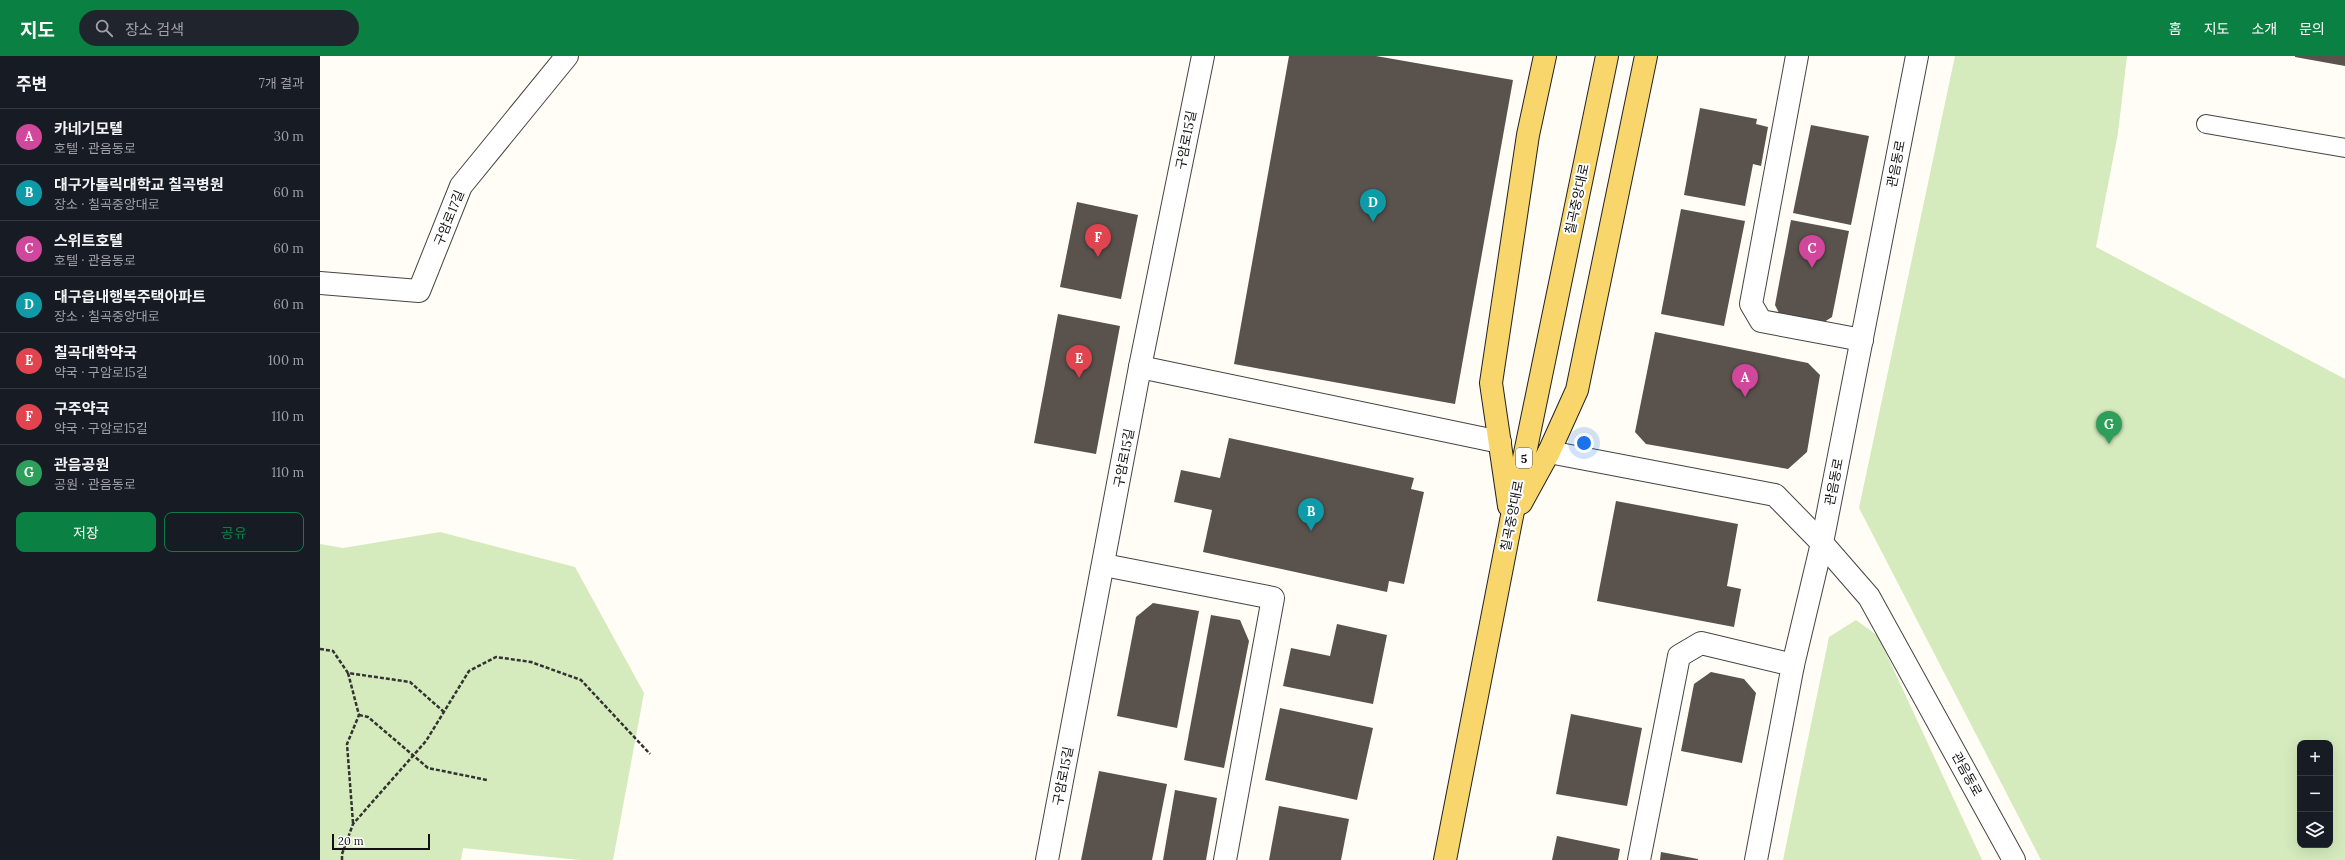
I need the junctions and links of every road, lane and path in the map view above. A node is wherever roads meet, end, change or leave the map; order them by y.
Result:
1 (567, 56) edge
2 (1203, 56) edge
3 (1545, 56) edge
4 (1606, 56) edge
5 (1646, 56) edge
6 (1797, 56) edge
7 (1917, 56) edge
8 (2206, 124) dead end
9 (2345, 148) edge
10 (320, 283) edge
11 (1862, 340) junction
12 (1140, 367) junction
13 (1500, 442) junction
14 (1549, 452) junction
15 (1511, 521) junction
16 (1822, 543) junction
17 (1104, 565) junction
18 (320, 649) edge
19 (1793, 665) junction
20 (348, 674) junction
21 (444, 712) junction
22 (359, 715) junction
23 (650, 754) dead end
24 (414, 756) junction
25 (487, 780) dead end
26 (353, 824) junction
27 (342, 860) edge
28 (1047, 860) edge
29 (1226, 860) edge
30 (1445, 860) edge
31 (1639, 860) edge
32 (1756, 860) edge
33 (2014, 860) edge

1 - 10 street, 구암로17길
2 - 12 street, 구암로15길
3 - 13 main road
4 - 15 main road, 칠곡중앙대로 / 5
5 - 14 main road
6 - 11 street
7 - 11 street, 관음동로
8 - 9 lane
11 - 16 street, 관음동로
12 - 13 street
12 - 17 street, 구암로15길
13 - 15 main road
14 - 15 main road
14 - 16 street
15 - 30 main road, 칠곡중앙대로 / 5
16 - 19 street
16 - 33 street, 관음동로
17 - 28 street, 구암로15길
17 - 29 street
18 - 20 path
19 - 31 street
19 - 32 street
20 - 21 path
20 - 22 path
21 - 23 path
21 - 24 path
22 - 24 path
22 - 26 path
24 - 25 path
24 - 26 path
26 - 27 path

